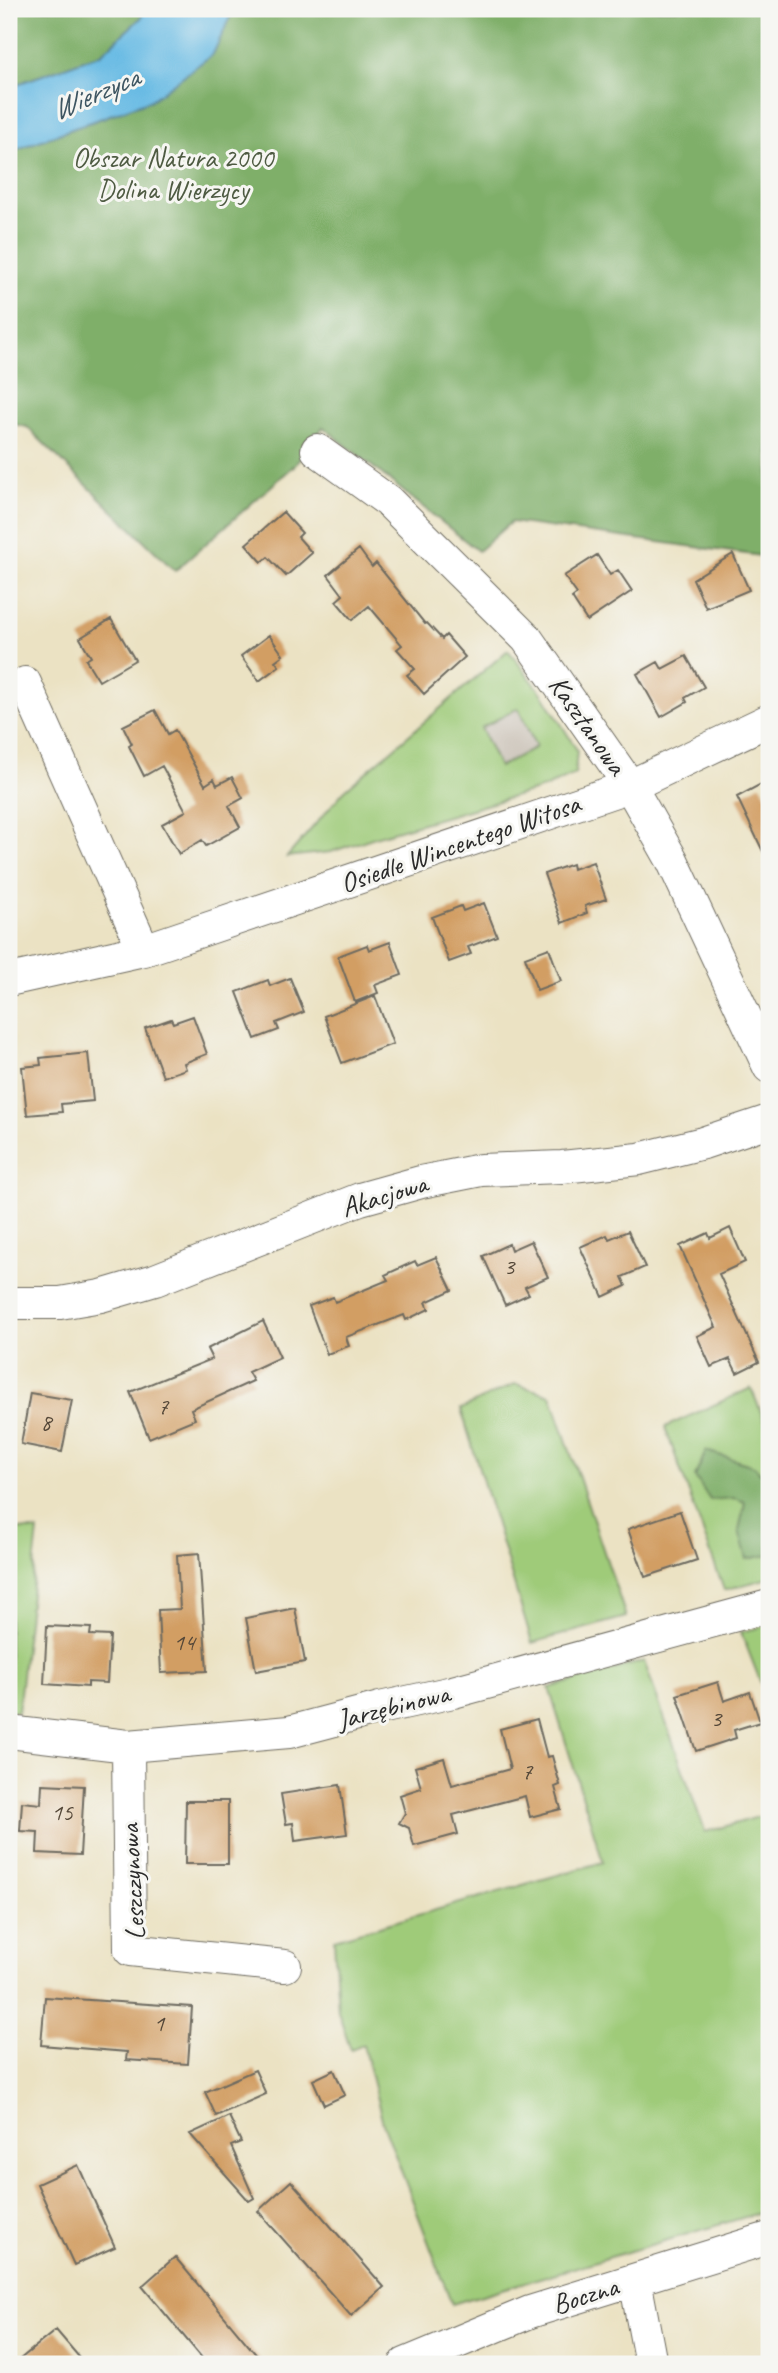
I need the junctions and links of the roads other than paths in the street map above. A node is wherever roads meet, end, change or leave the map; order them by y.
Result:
1 (317, 450) dead end
2 (25, 683) dead end
3 (769, 720) edge
4 (630, 786) junction
5 (144, 950) junction
6 (9, 980) edge
7 (769, 1067) edge
8 (769, 1121) edge
9 (9, 1303) edge
10 (769, 1606) edge
11 (9, 1732) edge
12 (128, 1746) junction
13 (285, 1966) dead end
14 (769, 2238) edge
15 (635, 2280) junction
16 (405, 2364) edge
17 (651, 2364) edge

1 - 4 street, Kasztanowa
2 - 5 street
3 - 4 street, Osiedle Wincentego Witosa
4 - 5 street, Osiedle Wincentego Witosa
4 - 7 street, Kasztanowa
5 - 6 street, Osiedle Wincentego Witosa
8 - 9 street, Akacjowa
10 - 12 street, Jarzębinowa
11 - 12 street, Jarzębinowa
12 - 13 street, Leszczynowa
14 - 15 street, Boczna
15 - 16 street, Boczna
15 - 17 street

